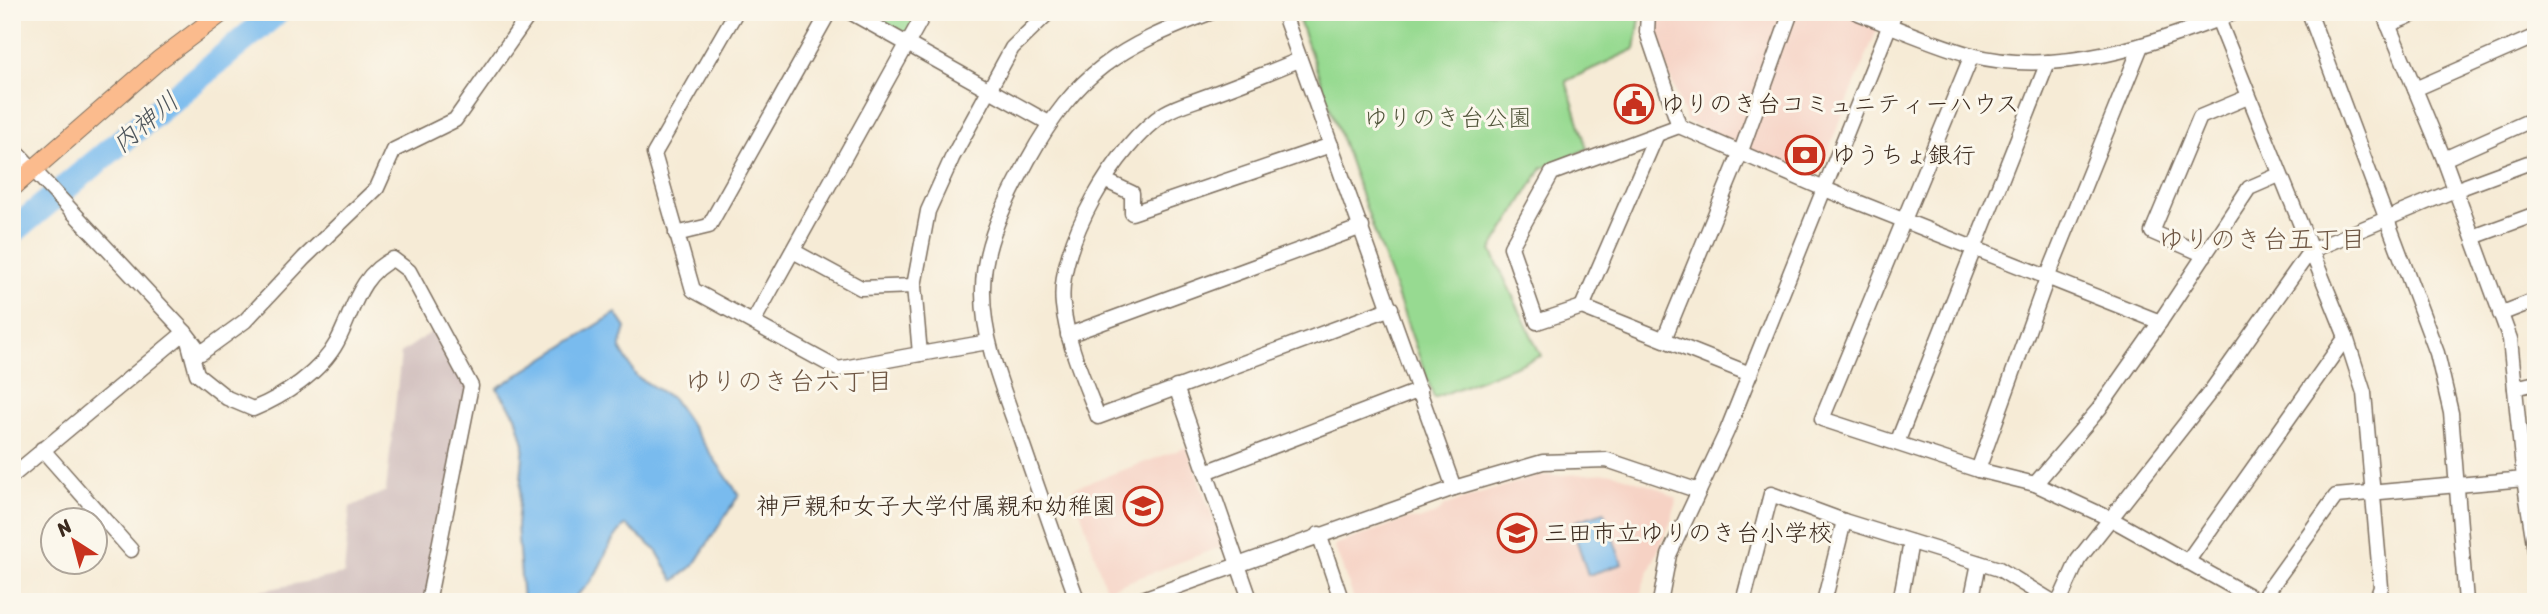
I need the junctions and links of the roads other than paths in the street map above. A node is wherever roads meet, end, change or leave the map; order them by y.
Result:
1 (223, 12) edge
2 (531, 12) edge
3 (736, 12) edge
4 (829, 12) edge
5 (850, 12) edge
6 (925, 12) edge
7 (1212, 12) edge
8 (1283, 12) edge
9 (1648, 12) edge
10 (1791, 12) edge
11 (1856, 12) edge
12 (2236, 12) edge
13 (2309, 12) edge
14 (2418, 12) edge
15 (1050, 13) edge
16 (1892, 19) edge
17 (2218, 19) junction
18 (2386, 19) edge
19 (2536, 36) edge
20 (906, 44) junction
21 (2141, 47) junction
22 (1972, 55) junction
23 (1299, 60) junction
24 (2048, 62) junction
25 (2415, 89) junction
26 (989, 91) junction
27 (2248, 97) junction
28 (2536, 117) edge
29 (1049, 123) junction
30 (1679, 126) junction
31 (1657, 134) junction
32 (1331, 145) junction
33 (12, 146) edge
34 (1740, 154) junction
35 (2444, 159) junction
36 (2536, 160) edge
37 (37, 172) junction
38 (2279, 175) junction
39 (1106, 181) junction
40 (12, 188) edge
41 (1822, 188) junction
42 (2455, 190) junction
43 (2536, 214) edge
44 (2388, 217) junction
45 (1903, 220) junction
46 (1362, 227) junction
47 (676, 234) junction
48 (2473, 237) junction
49 (1976, 249) junction
50 (793, 251) junction
51 (2310, 251) junction
52 (2205, 255) junction
53 (2047, 278) junction
54 (914, 286) junction
55 (2536, 300) edge
56 (1582, 307) junction
57 (1391, 308) junction
58 (2500, 314) junction
59 (753, 322) junction
60 (2160, 322) junction
61 (185, 332) junction
62 (1068, 335) junction
63 (2346, 337) junction
64 (1664, 339) junction
65 (988, 342) junction
66 (920, 354) junction
67 (1750, 374) junction
68 (2536, 383) edge
69 (1177, 387) junction
70 (2515, 388) junction
71 (1420, 390) junction
72 (1897, 443) junction
73 (42, 449) junction
74 (1978, 470) junction
75 (1206, 472) junction
76 (12, 476) edge
77 (2524, 479) junction
78 (2035, 484) junction
79 (2455, 487) junction
80 (1454, 488) junction
81 (1699, 491) junction
82 (2373, 493) junction
83 (2113, 520) junction
84 (1844, 522) junction
85 (1319, 534) junction
86 (1912, 542) junction
87 (131, 550) dead end
88 (2536, 557) edge
89 (2187, 562) junction
90 (1238, 563) junction
91 (1979, 563) junction
92 (1162, 597) edge
93 (428, 602) edge
94 (1078, 602) edge
95 (1134, 602) edge
96 (1251, 602) edge
97 (1342, 602) edge
98 (1660, 602) edge
99 (1742, 602) edge
100 (1824, 602) edge
101 (1900, 602) edge
102 (1971, 602) edge
103 (2053, 602) edge
104 (2059, 602) edge
105 (2260, 602) edge
106 (2376, 602) edge
107 (2466, 602) edge

1 - 37 main road
2 - 61 street
3 - 47 street
4 - 47 street
5 - 20 street
6 - 20 street
7 - 29 street
8 - 23 street
9 - 30 street
10 - 34 street
11 - 16 street
12 - 17 street
13 - 44 street
14 - 18 street
15 - 26 street
16 - 22 street
16 - 41 street
17 - 21 street
17 - 27 street
18 - 25 street
19 - 25 street
20 - 26 street
20 - 50 street
21 - 24 street
21 - 53 street
22 - 24 street
22 - 45 street
23 - 32 street
23 - 39 street
24 - 49 street
25 - 35 street
26 - 29 street
26 - 54 street
27 - 38 street
27 - 52 street
28 - 35 street
29 - 65 street
30 - 31 street
30 - 34 street
31 - 56 street
31 - 56 street
32 - 39 street
32 - 46 street
33 - 37 street
34 - 41 street
34 - 64 street
35 - 42 street
36 - 42 street
37 - 40 main road
37 - 61 street
38 - 51 street
38 - 52 street
39 - 62 street
41 - 45 street
41 - 67 street
42 - 44 street
42 - 48 street
43 - 48 street
44 - 51 street
44 - 79 street
45 - 49 street
45 - 72 street
46 - 57 street
46 - 62 street
47 - 59 street
48 - 58 street
49 - 53 street
49 - 72 street
50 - 54 street
50 - 59 street
51 - 63 street
51 - 83 street
52 - 60 street
53 - 60 street
53 - 74 street
54 - 66 street
55 - 58 street
56 - 64 street
57 - 69 street
57 - 71 street
58 - 70 street
59 - 66 street
60 - 78 street
61 - 73 street
61 - 93 street
62 - 69 street
63 - 82 street
63 - 89 street
64 - 67 street
65 - 66 street
65 - 94 street
67 - 81 street
68 - 70 street
69 - 75 street
70 - 77 street
71 - 75 street
71 - 80 street
72 - 74 street
73 - 76 street
73 - 87 street
74 - 78 street
75 - 90 street
77 - 79 street
77 - 88 street
78 - 83 street
79 - 82 street
79 - 107 street
80 - 81 street
80 - 85 street
81 - 98 street
82 - 105 street
82 - 106 street
83 - 89 street
83 - 104 street
84 - 86 street
84 - 99 street
84 - 100 street
85 - 90 street
85 - 97 street
86 - 91 street
86 - 101 street
89 - 105 street
90 - 92 street
90 - 96 street
91 - 102 street
91 - 103 street
92 - 95 street

